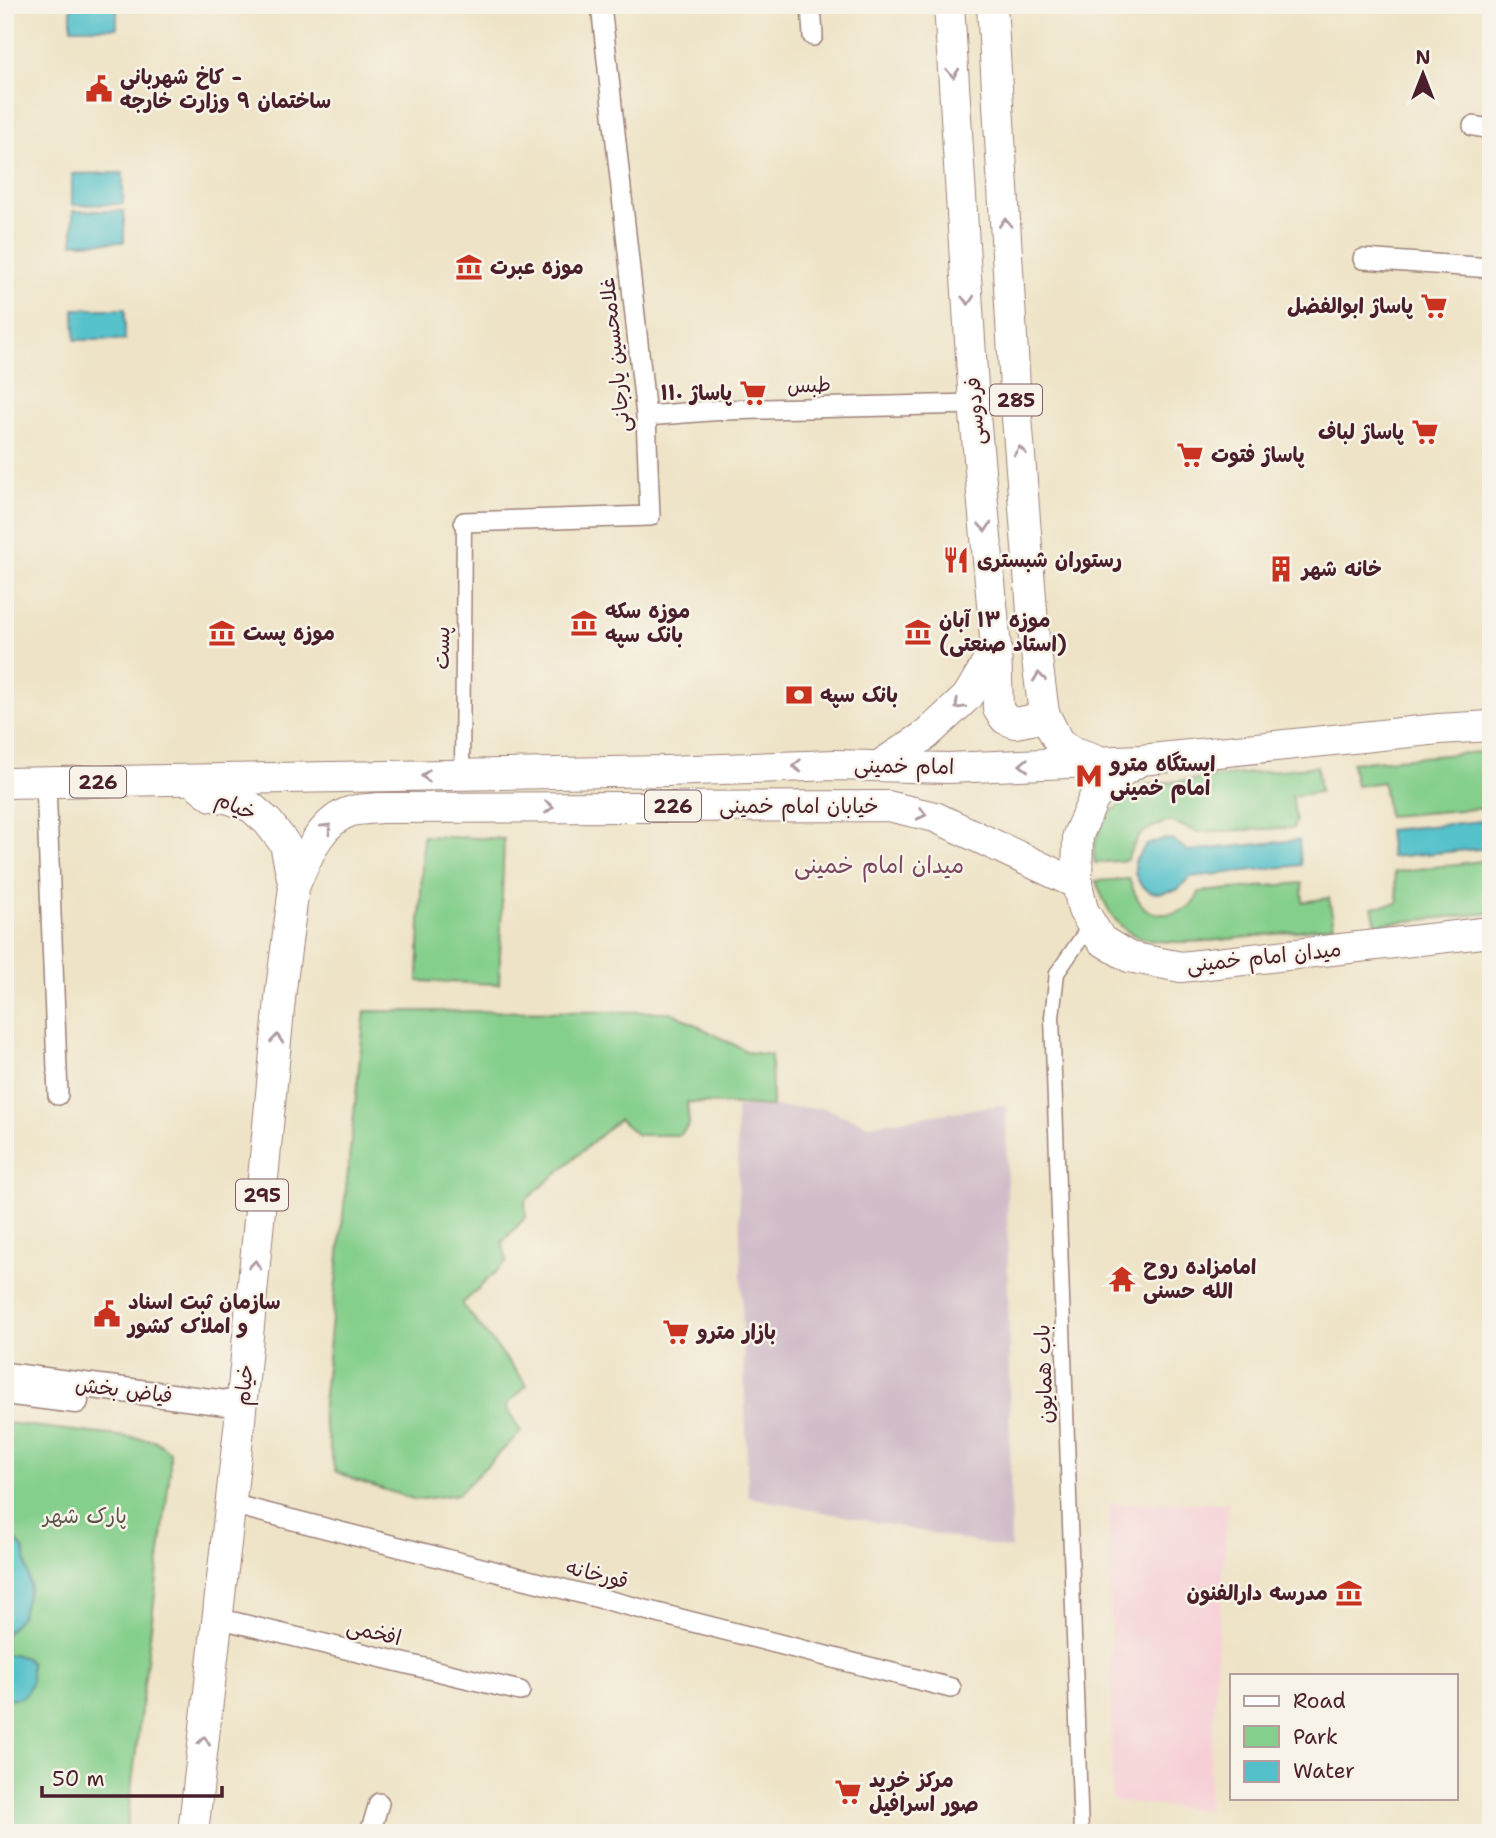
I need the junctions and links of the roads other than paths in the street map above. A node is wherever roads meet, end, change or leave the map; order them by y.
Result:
1 (601, 5) edge
2 (811, 5) edge
3 (949, 5) edge
4 (992, 5) edge
5 (813, 36) dead end
6 (1363, 259) dead end
7 (1491, 268) edge
8 (974, 404) junction
9 (1016, 404) junction
10 (646, 416) junction
11 (464, 522) joint
12 (996, 648) junction
13 (1044, 713) junction
14 (1491, 726) edge
15 (1141, 760) junction
16 (1102, 762) junction
17 (880, 765) junction
18 (462, 775) junction
19 (192, 781) junction
20 (5, 783) edge
21 (46, 783) junction
22 (1077, 884) junction
23 (293, 887) junction
24 (1091, 924) junction
25 (1486, 934) edge
26 (58, 1095) dead end
27 (5, 1374) edge
28 (5, 1392) edge
29 (241, 1412) junction
30 (231, 1504) junction
31 (217, 1618) junction
32 (951, 1688) dead end
33 (520, 1691) dead end
34 (379, 1803) dead end
35 (193, 1833) edge
36 (370, 1833) edge
37 (1081, 1833) edge

1 - 10 street, غلامحسین یارجانی
2 - 5 street
3 -> 8 main road, فردوسی / 285
9 -> 4 main road, فردوسی / 285
6 - 7 street
8 - 9 main road
8 - 10 street, طبس
8 -> 12 main road, فردوسی / 285
13 -> 9 main road, فردوسی / 285
10 - 11 street, غلامحسین یارجانی
11 - 18 street, پست
12 - 13 main road, فردوسی
12 -> 17 main road
13 - 16 main road, فردوسی / 285
14 - 15 main road
15 - 16 main road, امام خمینی / 226
15 - 22 main road, میدان امام خمینی
16 -> 17 main road, امام خمینی / 226
17 -> 18 main road, امام خمینی / 226
18 -> 19 main road, 226
19 - 21 main road, 226
19 - 23 main road, خیام / 295
20 - 21 main road, 226
21 - 26 street
23 -> 22 main road, خیابان امام خمینی / 226
22 - 24 main road, میدان امام خمینی
29 -> 23 main road, خیام / 295
24 - 25 main road, میدان امام خمینی
24 - 37 street, باب همایون
27 - 29 street, فیاض بخش
28 - 29 street, فیاض بخش
29 - 30 main road, خیام / 295
30 - 31 main road, خیام / 295
30 - 32 street, قورخانه
31 - 33 street, افخمی
35 -> 31 main road, خیام / 295
34 - 36 street

